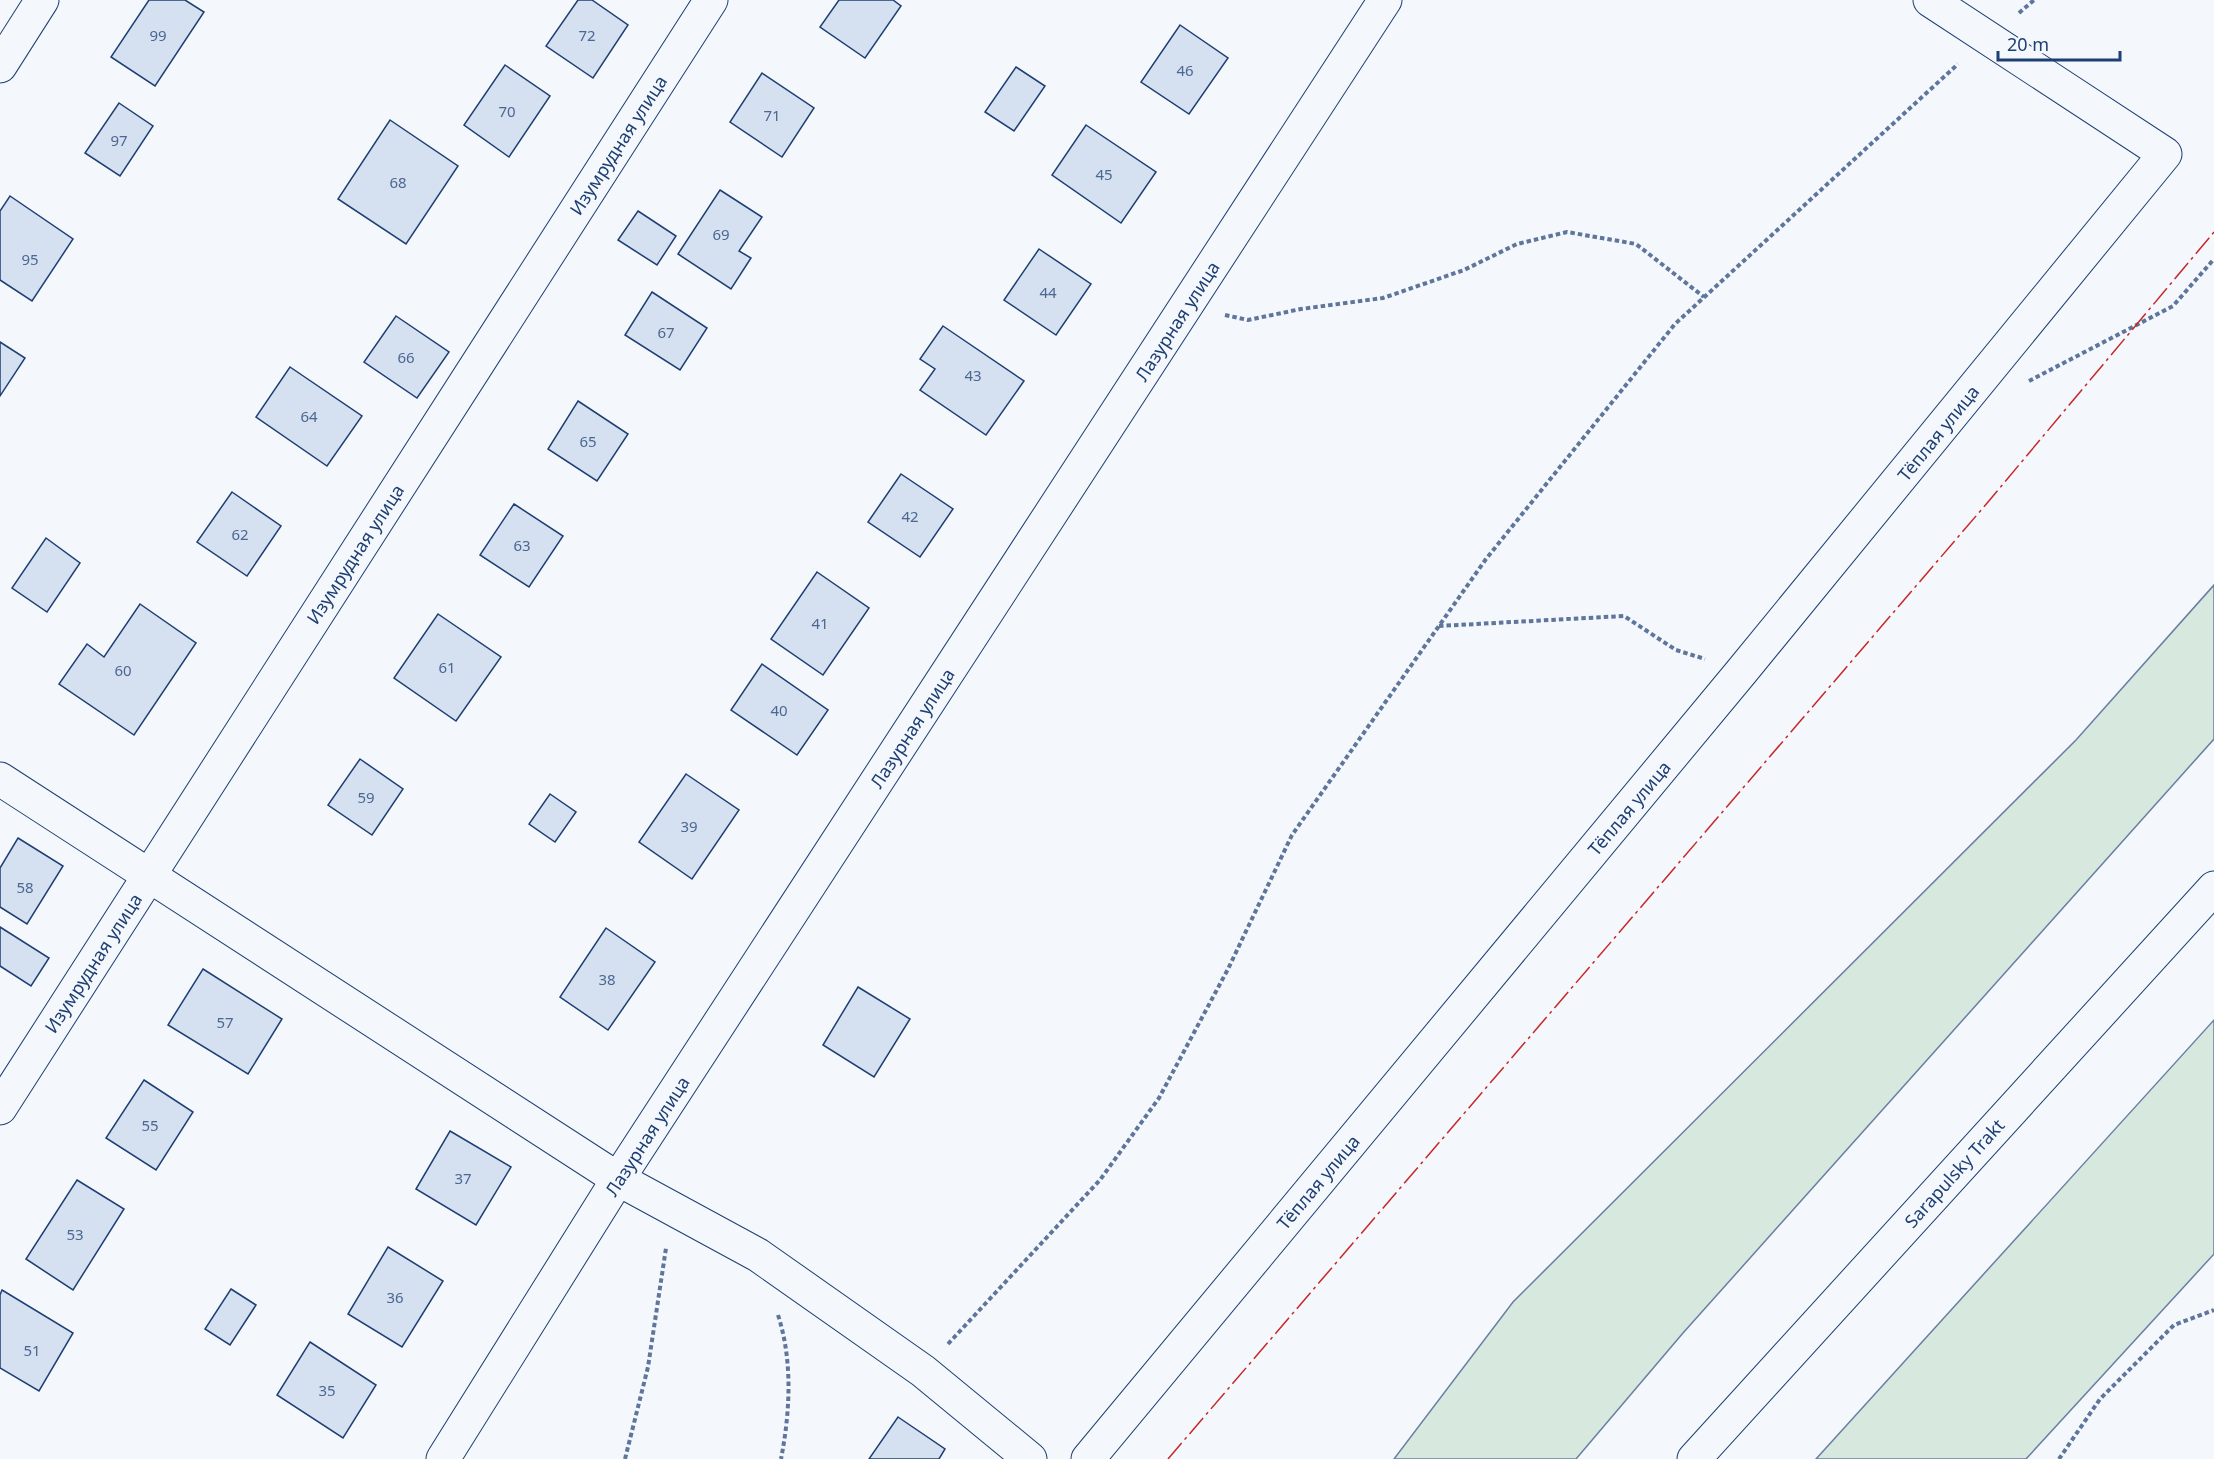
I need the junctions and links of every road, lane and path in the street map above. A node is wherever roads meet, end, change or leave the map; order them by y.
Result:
1 (42, 0) edge
2 (711, 0) edge
3 (1385, 0) edge
4 (1930, 0) edge
5 (2034, 0) edge
6 (1988, 38) junction
7 (0, 66) edge
8 (2214, 259) edge
9 (1704, 297) junction
10 (1187, 306) junction
11 (2027, 382) dead end
12 (1439, 626) junction
13 (1742, 671) junction
14 (0, 779) edge
15 (149, 876) junction
16 (2214, 888) edge
17 (0, 1108) edge
18 (618, 1179) junction
19 (666, 1205) junction
20 (776, 1309) dead end
21 (2214, 1310) edge
22 (923, 1371) junction
23 (442, 1459) edge
24 (625, 1459) edge
25 (781, 1459) edge
26 (1030, 1459) edge
27 (1088, 1459) edge
28 (1694, 1459) edge
29 (2059, 1459) edge

1 - 7 street
2 - 15 street, Изумрудная улица
3 - 10 street, Лазурная улица
4 - 6 street
5 - 6 path
6 - 9 path
6 - 13 street, Тёплая улица
8 - 11 path
9 - 10 path
9 - 12 path
10 - 18 street, Лазурная улица
12 - 13 path
12 - 22 path
13 - 27 street, Тёплая улица
14 - 15 street
15 - 17 street, Изумрудная улица
15 - 18 street
16 - 28 street, Sarapulsky Trakt
18 - 19 street
18 - 23 street, Лазурная улица
19 - 22 street
19 - 24 path
20 - 25 path
21 - 29 path
22 - 26 street

